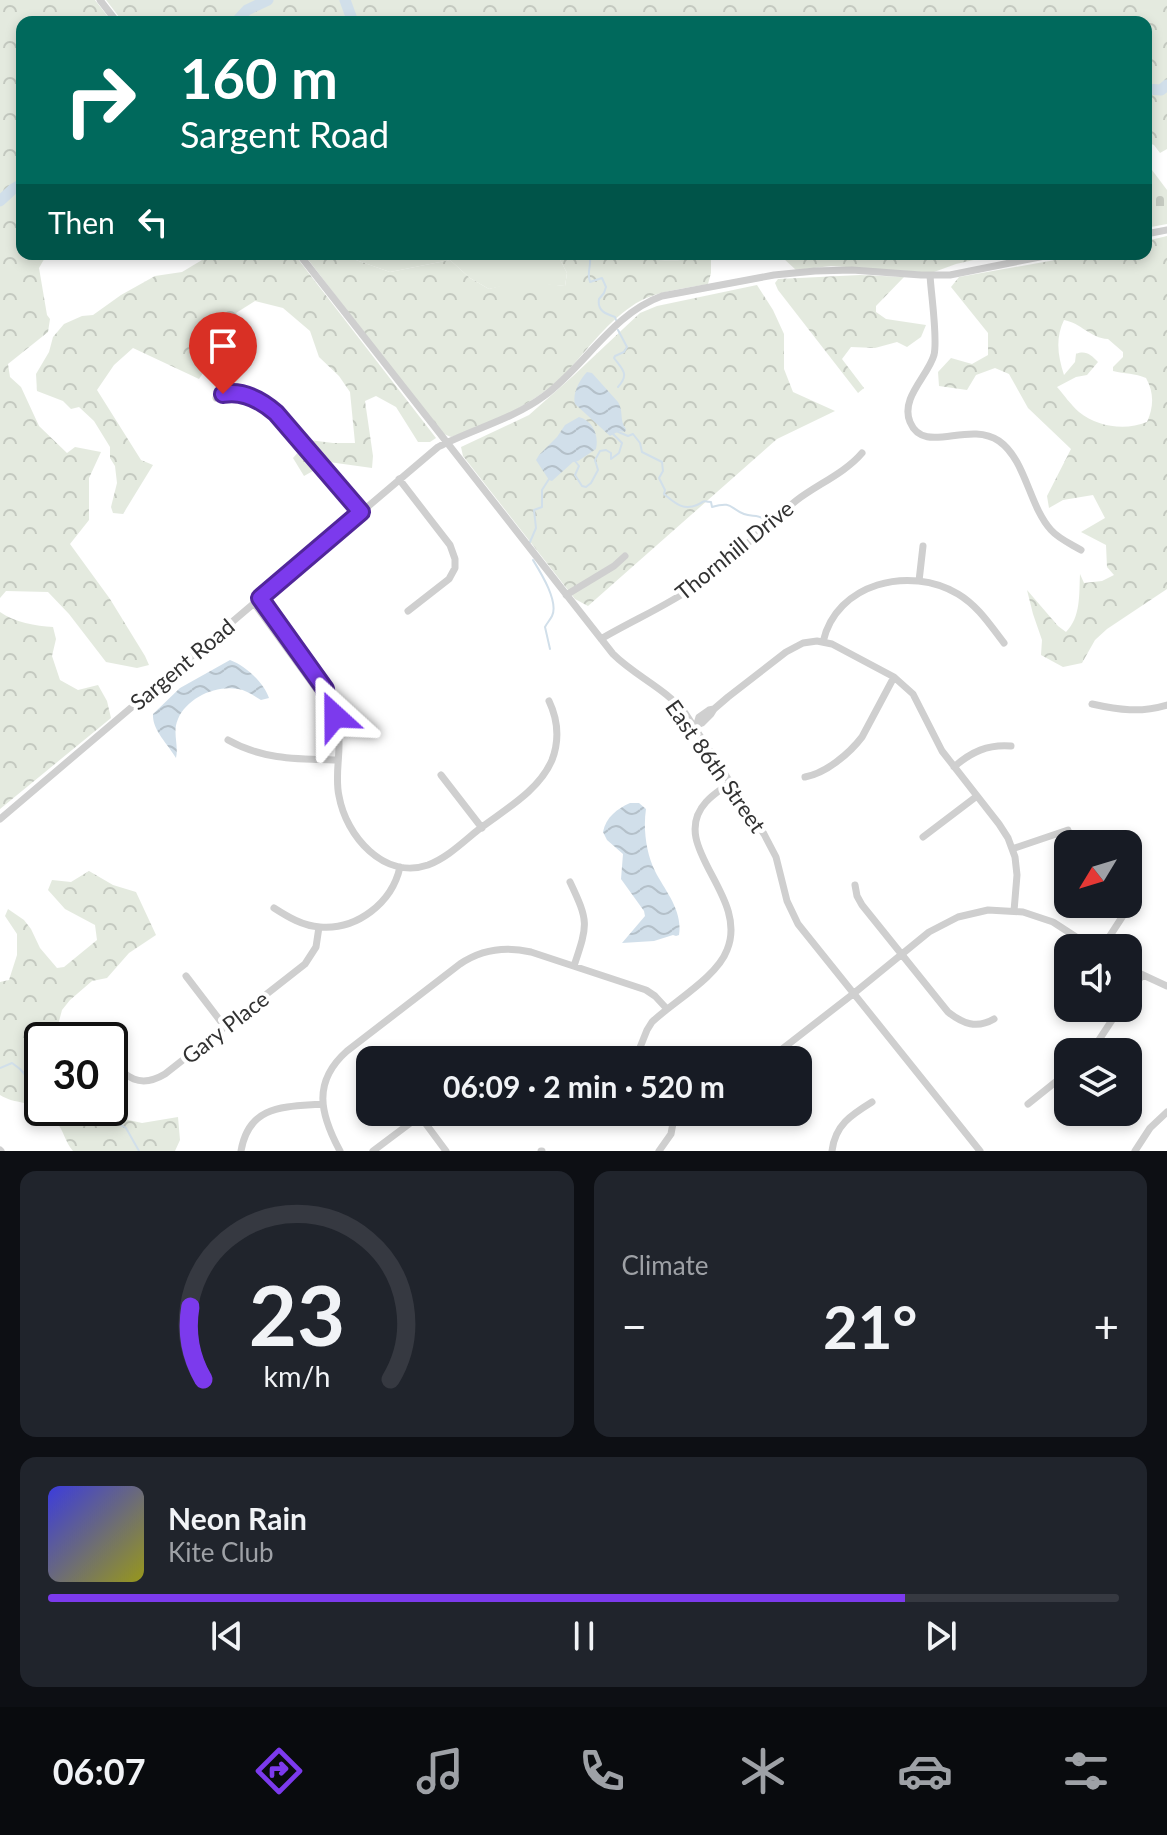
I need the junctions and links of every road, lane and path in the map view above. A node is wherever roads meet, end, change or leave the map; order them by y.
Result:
1 (100, 0) edge
2 (112, 16) edge
3 (304, 260) edge
4 (1025, 260) edge
5 (930, 275) junction
6 (216, 398) dead end
7 (447, 443) junction
8 (862, 453) dead end
9 (399, 479) junction
10 (361, 512) junction
11 (923, 546) dead end
12 (1081, 550) dead end
13 (625, 556) dead end
14 (919, 581) junction
15 (566, 595) junction
16 (257, 600) junction
17 (408, 611) dead end
18 (601, 639) junction
19 (823, 642) junction
20 (1004, 643) dead end
21 (894, 677) junction
22 (549, 701) dead end
23 (1092, 704) dead end
24 (1167, 705) edge
25 (695, 725) junction
26 (228, 740) dead end
27 (1011, 746) dead end
28 (338, 760) junction
29 (954, 767) junction
30 (441, 775) dead end
31 (805, 777) dead end
32 (730, 783) junction
33 (977, 796) junction
34 (0, 819) edge
35 (482, 828) junction
36 (1054, 835) edge
37 (923, 837) dead end
38 (1012, 849) junction
39 (400, 867) junction
40 (570, 882) dead end
41 (855, 885) dead end
42 (274, 908) dead end
43 (1014, 911) junction
44 (319, 927) junction
45 (1070, 934) edge
46 (901, 955) junction
47 (574, 966) junction
48 (1142, 975) edge
49 (186, 976) dead end
50 (1167, 986) edge
51 (853, 994) junction
52 (667, 1009) junction
53 (994, 1019) dead end
54 (225, 1027) junction
55 (641, 1046) edge
56 (786, 1046) edge
57 (128, 1077) edge
58 (1054, 1083) edge
59 (872, 1102) dead end
60 (323, 1104) junction
61 (1028, 1104) dead end
62 (1167, 1112) edge
63 (407, 1126) edge
64 (430, 1126) edge
65 (672, 1126) edge
66 (241, 1151) edge
67 (340, 1151) edge
68 (373, 1151) edge
69 (446, 1151) edge
70 (659, 1151) edge
71 (832, 1151) edge
72 (980, 1151) edge
73 (1135, 1151) edge

1 - 2 street
3 - 7 street, East 86th Street
4 - 5 street, Sargent Road
5 - 7 street, Sargent Road
5 - 12 street
6 - 10 street
7 - 9 street, Sargent Road
7 - 15 street, East 86th Street
8 - 18 street, Thornhill Drive
9 - 10 street, Sargent Road
9 - 17 street
10 - 16 street, Sargent Road
11 - 14 street
13 - 15 street
14 - 19 street
14 - 20 street
15 - 18 street, East 86th Street
16 - 28 street
16 - 34 street, Sargent Road
18 - 25 street, East 86th Street
19 - 21 street
19 - 25 street
21 - 29 street
21 - 31 street
22 - 35 street
23 - 24 street
25 - 32 street, East 86th Street
26 - 28 street
27 - 29 street
28 - 39 street
29 - 33 street
30 - 35 street
32 - 51 street, East 86th Street
32 - 52 street
33 - 37 street
33 - 38 street
35 - 39 street
36 - 38 street
38 - 43 street
39 - 44 street
40 - 47 street
41 - 46 street
42 - 44 street
43 - 45 street
43 - 46 street
44 - 54 street, Gary Place
46 - 51 street
46 - 53 street
47 - 52 street
47 - 60 street
48 - 50 street
49 - 54 street
51 - 56 street
51 - 72 street, East 86th Street
52 - 55 street
54 - 57 street, Gary Place
58 - 61 street
59 - 71 street
60 - 66 street
60 - 67 street
62 - 73 street
63 - 68 street
64 - 69 street
65 - 70 street

